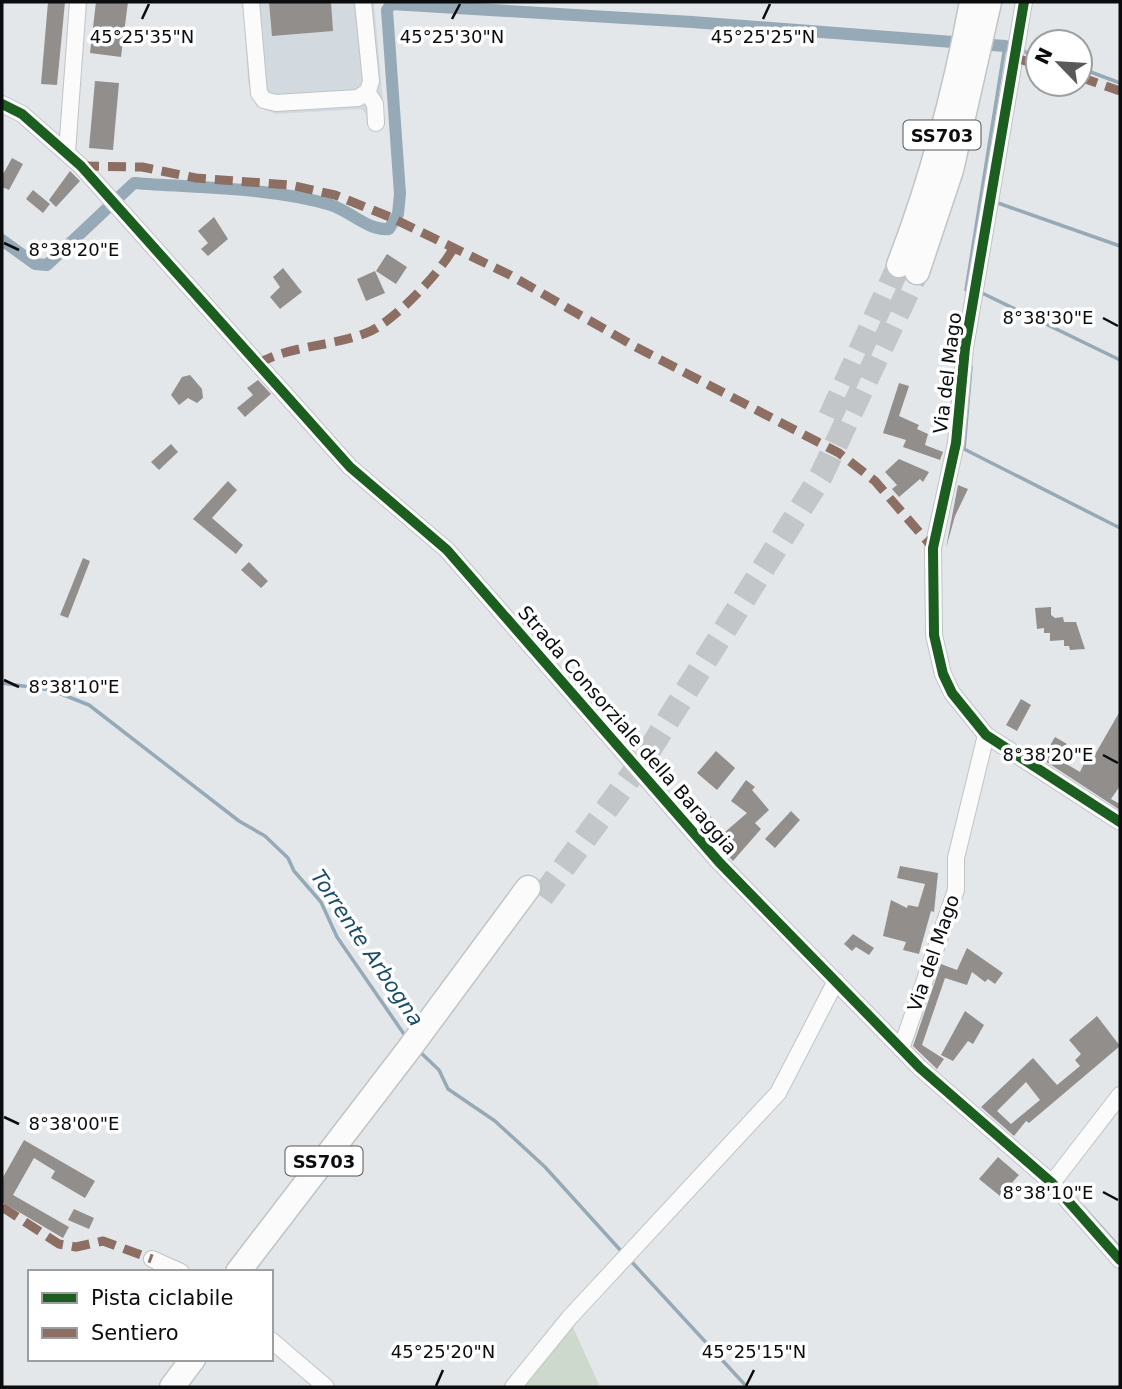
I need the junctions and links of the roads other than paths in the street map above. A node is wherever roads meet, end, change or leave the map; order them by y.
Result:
1 (78, 2) edge
2 (251, 2) edge
3 (363, 2) edge
4 (972, 2) edge
5 (989, 2) edge
6 (1024, 2) edge
7 (367, 92) junction
8 (2, 104) edge
9 (23, 114) junction
10 (2, 116) edge
11 (376, 123) dead end
12 (67, 152) junction
13 (986, 734) junction
14 (1120, 822) edge
15 (535, 892) tunnel mouth
16 (836, 981) junction
17 (901, 1049) junction
18 (418, 1051) junction
19 (1120, 1096) edge
20 (1052, 1183) junction
21 (152, 1259) dead end
22 (1120, 1260) edge
23 (177, 1270) edge
24 (241, 1270) edge
25 (260, 1270) edge
26 (273, 1341) edge
27 (172, 1361) edge
28 (192, 1361) edge
29 (152, 1387) edge
30 (172, 1387) edge
31 (327, 1387) edge
32 (513, 1387) edge

1 - 12 street
2 - 7 street
3 - 7 street
4 - 5 highway, SS703
6 - 13 street, Via del Mago
7 - 11 street
8 - 9 street
9 - 10 street
9 - 12 street
12 - 16 street, Strada Consorziale della Baraggia
13 - 14 street
13 - 17 street, Via del Mago
15 - 18 highway, SS703
16 - 17 street, Strada Consorziale della Baraggia
16 - 32 street
17 - 20 street, Strada Consorziale della Baraggia
18 - 24 highway, SS703
18 - 25 highway, SS703
19 - 20 street
20 - 22 street, Strada Consorziale della Baraggia
21 - 23 street
26 - 31 street
27 - 29 highway
28 - 30 highway

